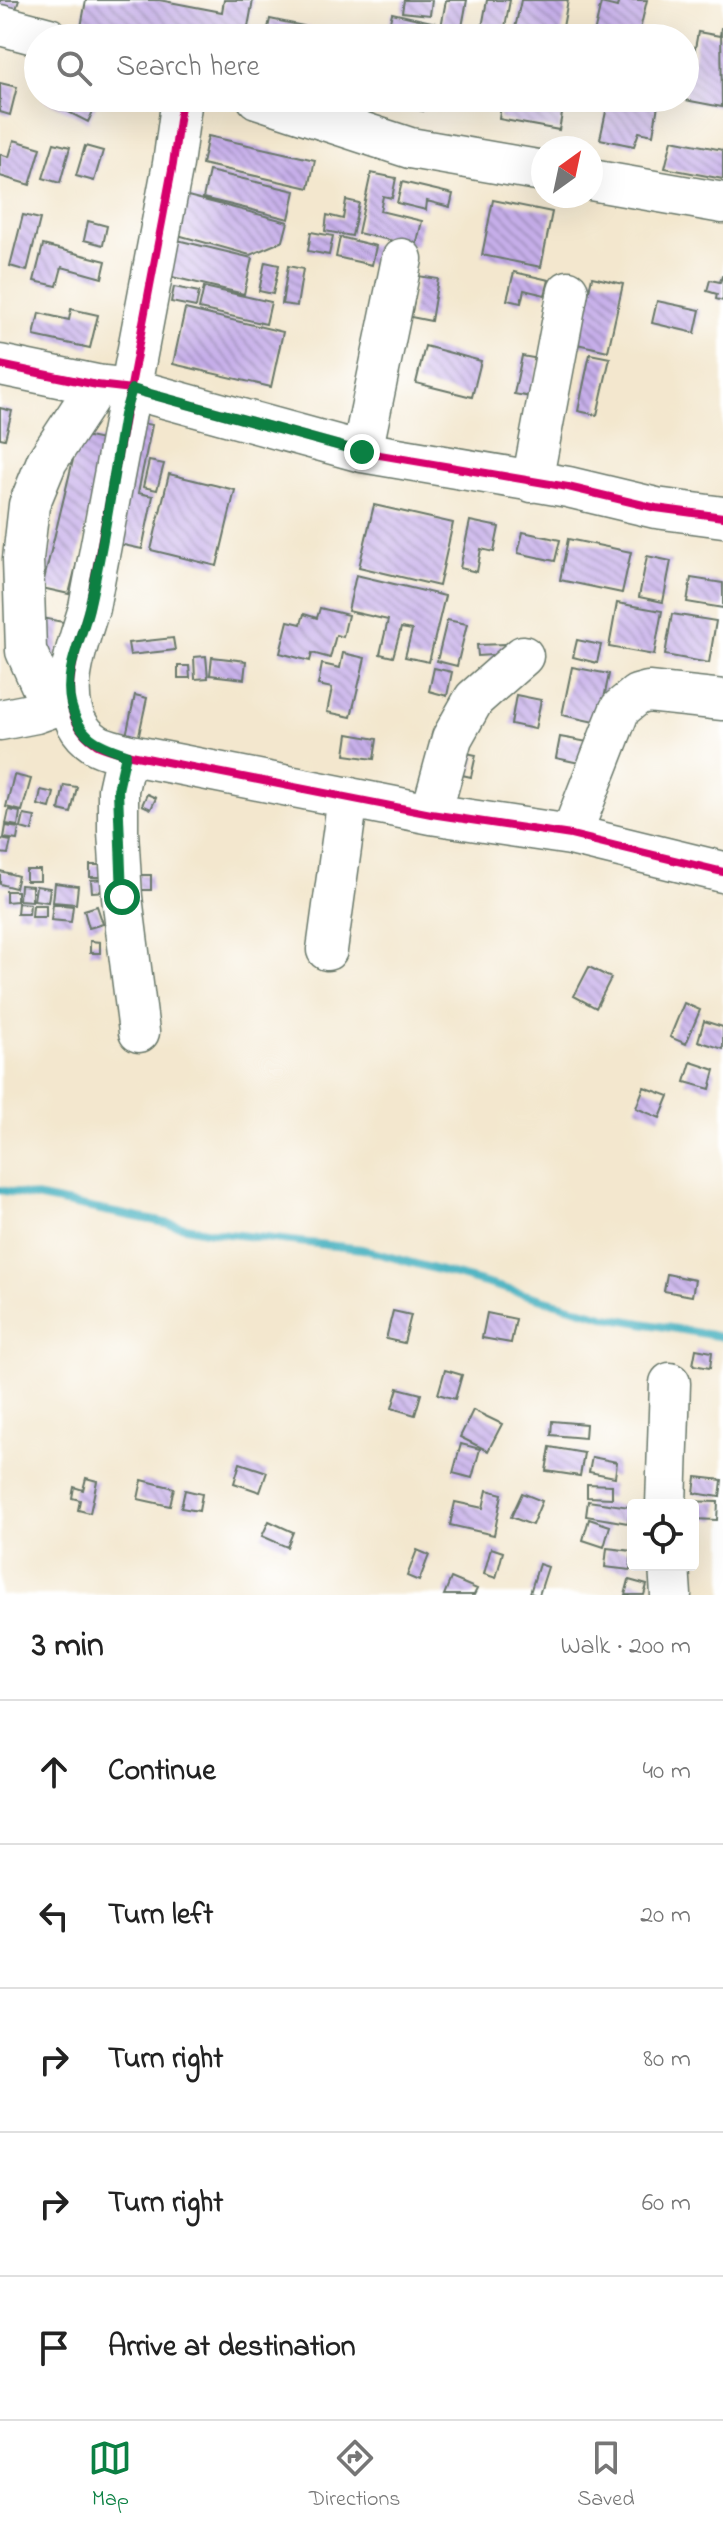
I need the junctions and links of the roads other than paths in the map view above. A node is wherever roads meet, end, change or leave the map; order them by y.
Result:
1 (0, 25) edge
2 (24, 31) edge
3 (180, 112) edge
4 (300, 112) edge
5 (531, 169) edge
6 (603, 182) edge
7 (723, 203) edge
8 (402, 259) dead end
9 (568, 291) dead end
10 (0, 365) edge
11 (115, 387) junction
12 (362, 452) junction
13 (532, 482) junction
14 (723, 517) edge
15 (523, 656) dead end
16 (723, 700) edge
17 (60, 704) junction
18 (0, 720) edge
19 (126, 754) junction
20 (348, 797) junction
21 (431, 814) junction
22 (571, 835) junction
23 (723, 872) edge
24 (327, 950) dead end
25 (139, 1032) dead end
26 (670, 1383) dead end
27 (666, 1499) edge
28 (669, 1571) edge
29 (671, 1595) edge

1 - 2 street
3 - 11 street
4 - 5 street
6 - 7 street
8 - 12 street
9 - 13 street
10 - 11 street
11 - 12 street
11 - 17 street
11 - 17 street
12 - 13 street
13 - 14 street
15 - 21 street
16 - 22 street
17 - 18 street
17 - 19 street
19 - 20 street
19 - 25 street
20 - 21 street
20 - 24 street
21 - 22 street
22 - 23 street
26 - 27 street
28 - 29 street

